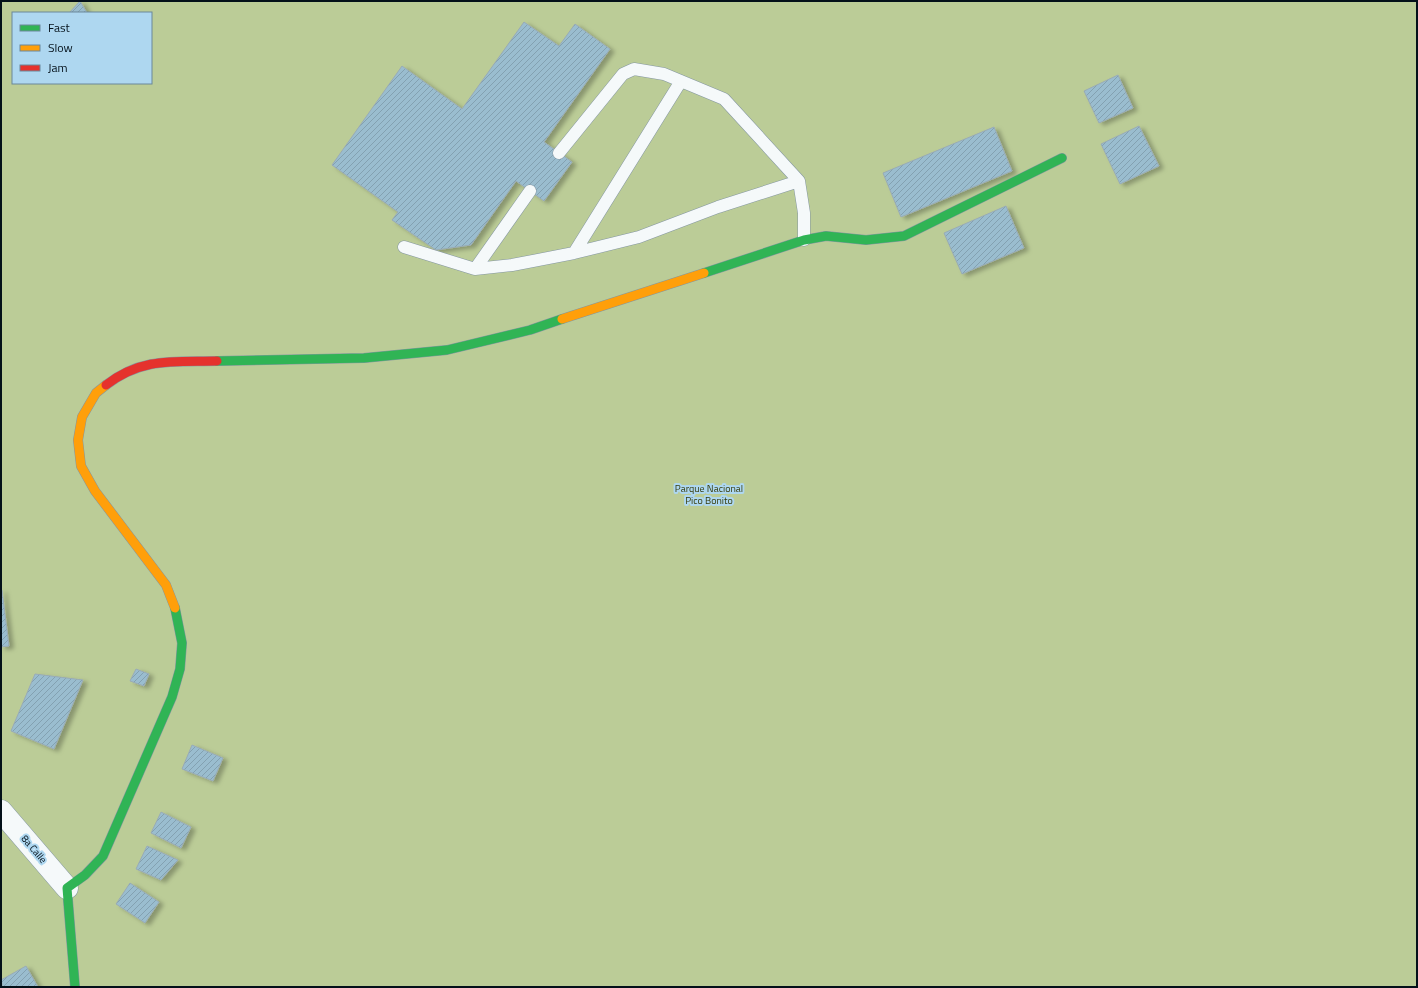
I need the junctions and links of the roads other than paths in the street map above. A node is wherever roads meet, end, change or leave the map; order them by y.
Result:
1 (681, 81) junction
2 (559, 153) dead end
3 (1062, 158) dead end
4 (799, 181) junction
5 (530, 191) dead end
6 (804, 240) junction
7 (404, 247) dead end
8 (574, 253) junction
9 (475, 269) junction
10 (1, 811) edge
11 (67, 888) junction
12 (75, 987) edge

1 - 2 lane
1 - 4 lane
1 - 8 lane
3 - 6 street
4 - 6 lane
4 - 8 lane
5 - 9 lane
6 - 11 street
7 - 9 lane
8 - 9 lane
10 - 11 street, 8a Calle
11 - 12 street

